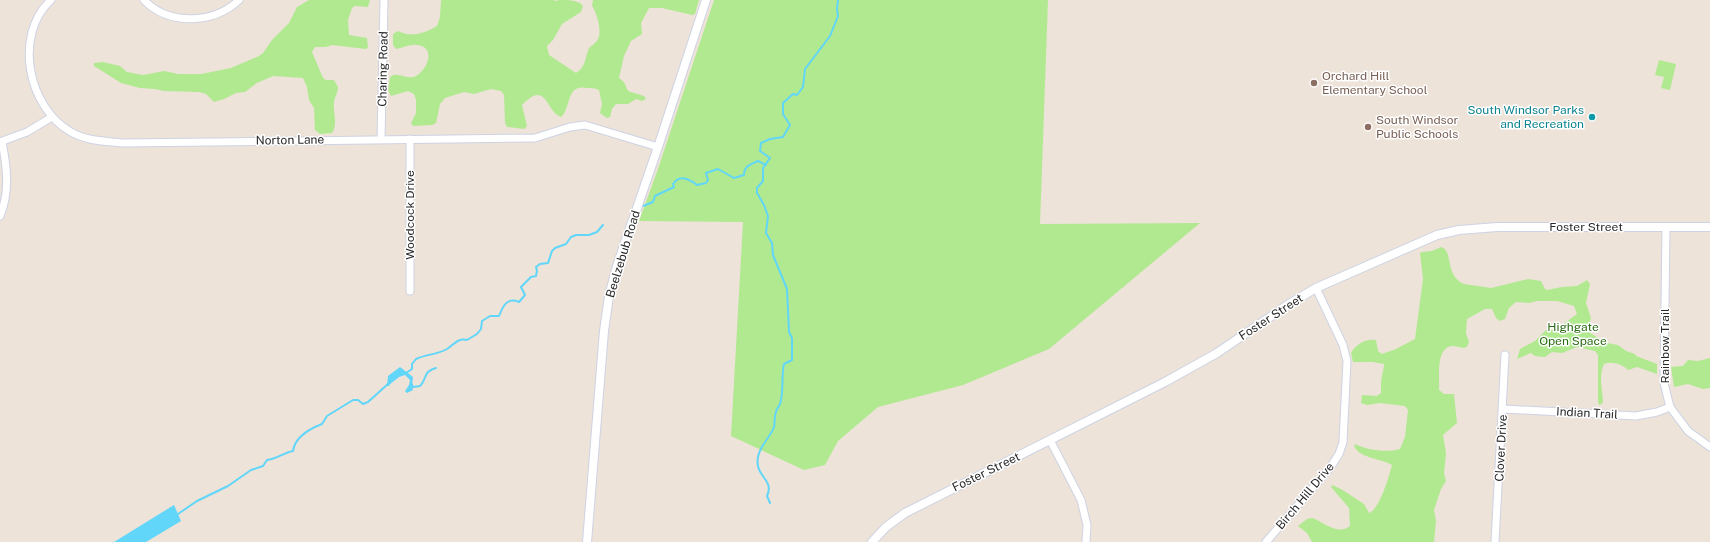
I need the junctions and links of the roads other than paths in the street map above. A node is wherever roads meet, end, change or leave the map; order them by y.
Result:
1 (51, 0) edge
2 (144, 0) edge
3 (239, 0) edge
4 (384, 0) edge
5 (706, 0) edge
6 (52, 117) junction
7 (381, 139) junction
8 (410, 139) junction
9 (1, 142) edge
10 (658, 147) junction
11 (0, 216) edge
12 (1666, 227) junction
13 (1710, 227) edge
14 (1316, 288) junction
15 (410, 291) dead end
16 (1505, 355) dead end
17 (1670, 407) junction
18 (1503, 410) junction
19 (1050, 440) junction
20 (1710, 447) edge
21 (587, 542) edge
22 (872, 542) edge
23 (1086, 542) edge
24 (1266, 542) edge
25 (1495, 542) edge

1 - 6 street, Norton Lane
2 - 3 street
4 - 7 street, Charing Road
5 - 10 street, Beelzebub Road
6 - 7 street, Norton Lane
6 - 9 street
7 - 8 street, Norton Lane
8 - 10 street, Norton Lane
8 - 15 street, Woodcock Drive
9 - 11 street
10 - 21 street, Beelzebub Road
12 - 13 street, Foster Street
12 - 14 street, Foster Street
12 - 17 street, Rainbow Trail
14 - 19 street, Foster Street
14 - 24 street, Birch Hill Drive
16 - 18 street, Clover Drive
17 - 18 street, Indian Trail
17 - 20 street, Rainbow Trail
18 - 25 street, Clover Drive
19 - 22 street, Foster Street
19 - 23 street

